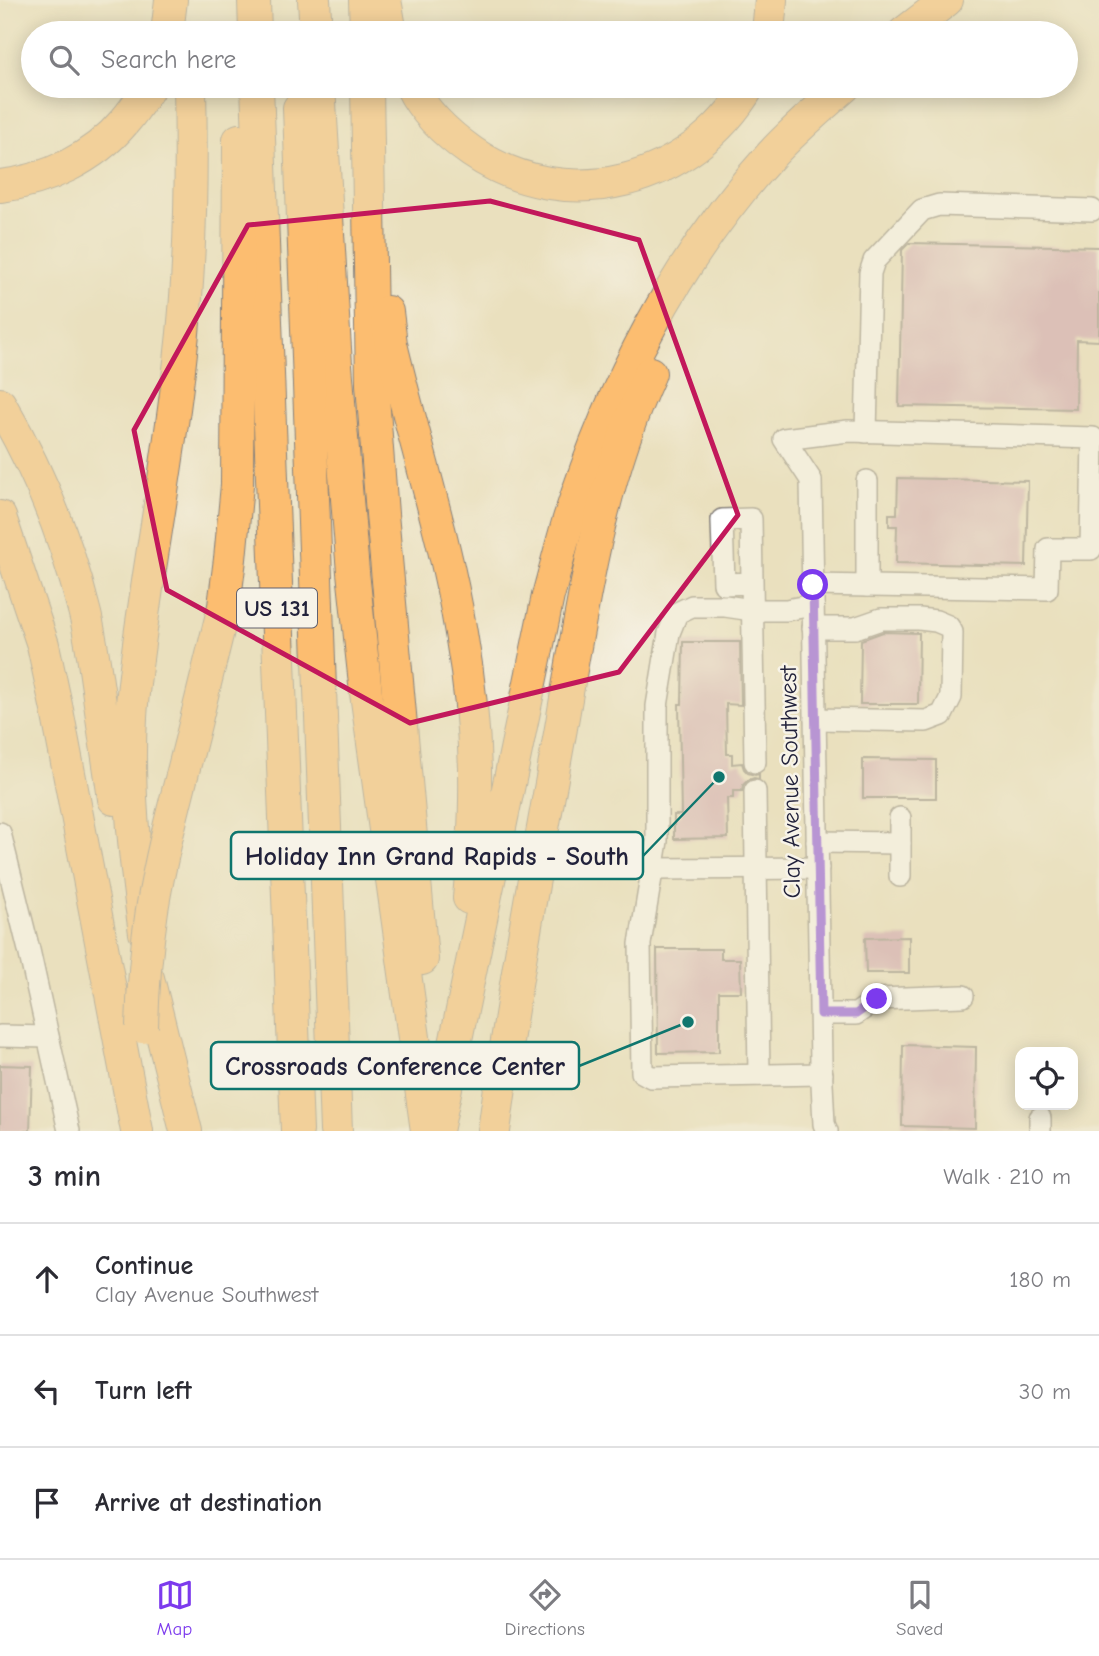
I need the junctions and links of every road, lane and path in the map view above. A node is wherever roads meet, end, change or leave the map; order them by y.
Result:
1 (171, 0) edge
2 (186, 0) edge
3 (242, 0) edge
4 (254, 0) edge
5 (295, 0) edge
6 (314, 0) edge
7 (365, 0) edge
8 (385, 0) edge
9 (771, 0) edge
10 (947, 0) edge
11 (168, 21) edge
12 (187, 21) edge
13 (241, 21) edge
14 (255, 21) edge
15 (296, 21) edge
16 (315, 21) edge
17 (366, 21) edge
18 (389, 21) edge
19 (769, 21) edge
20 (920, 21) edge
21 (141, 98) edge
22 (190, 98) edge
23 (240, 98) edge
24 (257, 98) edge
25 (298, 98) edge
26 (320, 98) edge
27 (368, 98) edge
28 (418, 98) edge
29 (741, 98) edge
30 (833, 98) edge
31 (837, 98) edge
32 (370, 162) junction
33 (0, 186) edge
34 (1093, 209) dead end
35 (0, 404) edge
36 (1096, 428) edge
37 (866, 432) junction
38 (867, 481) dead end
39 (0, 517) edge
40 (752, 583) dead end
41 (867, 586) junction
42 (813, 595) junction
43 (752, 610) junction
44 (813, 628) junction
45 (815, 719) junction
46 (755, 762) dead end
47 (755, 791) dead end
48 (900, 818) dead end
49 (0, 833) edge
50 (817, 842) junction
51 (900, 843) junction
52 (756, 867) junction
53 (818, 867) junction
54 (653, 869) junction
55 (900, 876) dead end
56 (8, 898) edge
57 (962, 996) dead end
58 (821, 1014) junction
59 (149, 1022) junction
60 (0, 1036) edge
61 (48, 1037) junction
62 (822, 1074) junction
63 (759, 1075) junction
64 (431, 1126) edge
65 (69, 1131) edge
66 (137, 1131) edge
67 (147, 1131) edge
68 (186, 1131) edge
69 (296, 1131) edge
70 (336, 1131) edge
71 (494, 1131) edge
72 (827, 1131) edge

1 - 11 highway
2 - 12 highway
3 - 13 highway
4 - 14 highway
5 - 15 highway
6 - 16 highway
7 - 17 highway
8 - 18 highway
9 - 19 highway
10 - 20 highway
21 - 33 highway
22 - 59 highway
23 - 59 highway, bridge
24 - 69 highway, US 131
25 - 70 highway, US 131
26 - 64 highway
27 - 32 highway
28 - 29 highway
30 - 64 highway
31 - 71 highway
32 - 64 highway
32 - 64 highway
34 - 37 street
35 - 59 highway
36 - 37 street
36 - 41 street
37 - 42 street, Clay Avenue Southwest
38 - 41 street
39 - 66 highway
40 - 43 street
41 - 42 street
42 - 43 street
42 - 44 street, Clay Avenue Southwest
43 - 46 street
43 - 54 street
44 - 45 street, Clay Avenue Southwest
44 - 45 street
45 - 50 street, Clay Avenue Southwest
47 - 52 street
48 - 51 street
49 - 56 street
50 - 51 street
50 - 53 street, Clay Avenue Southwest
51 - 55 street
52 - 53 street
52 - 54 street
52 - 63 street
53 - 58 street, Clay Avenue Southwest
54 - 63 street
56 - 61 street
57 - 58 street
58 - 62 street, Clay Avenue Southwest
59 - 67 highway
59 - 68 highway
60 - 61 street
61 - 65 street
62 - 63 street
62 - 72 street, Clay Avenue Southwest

